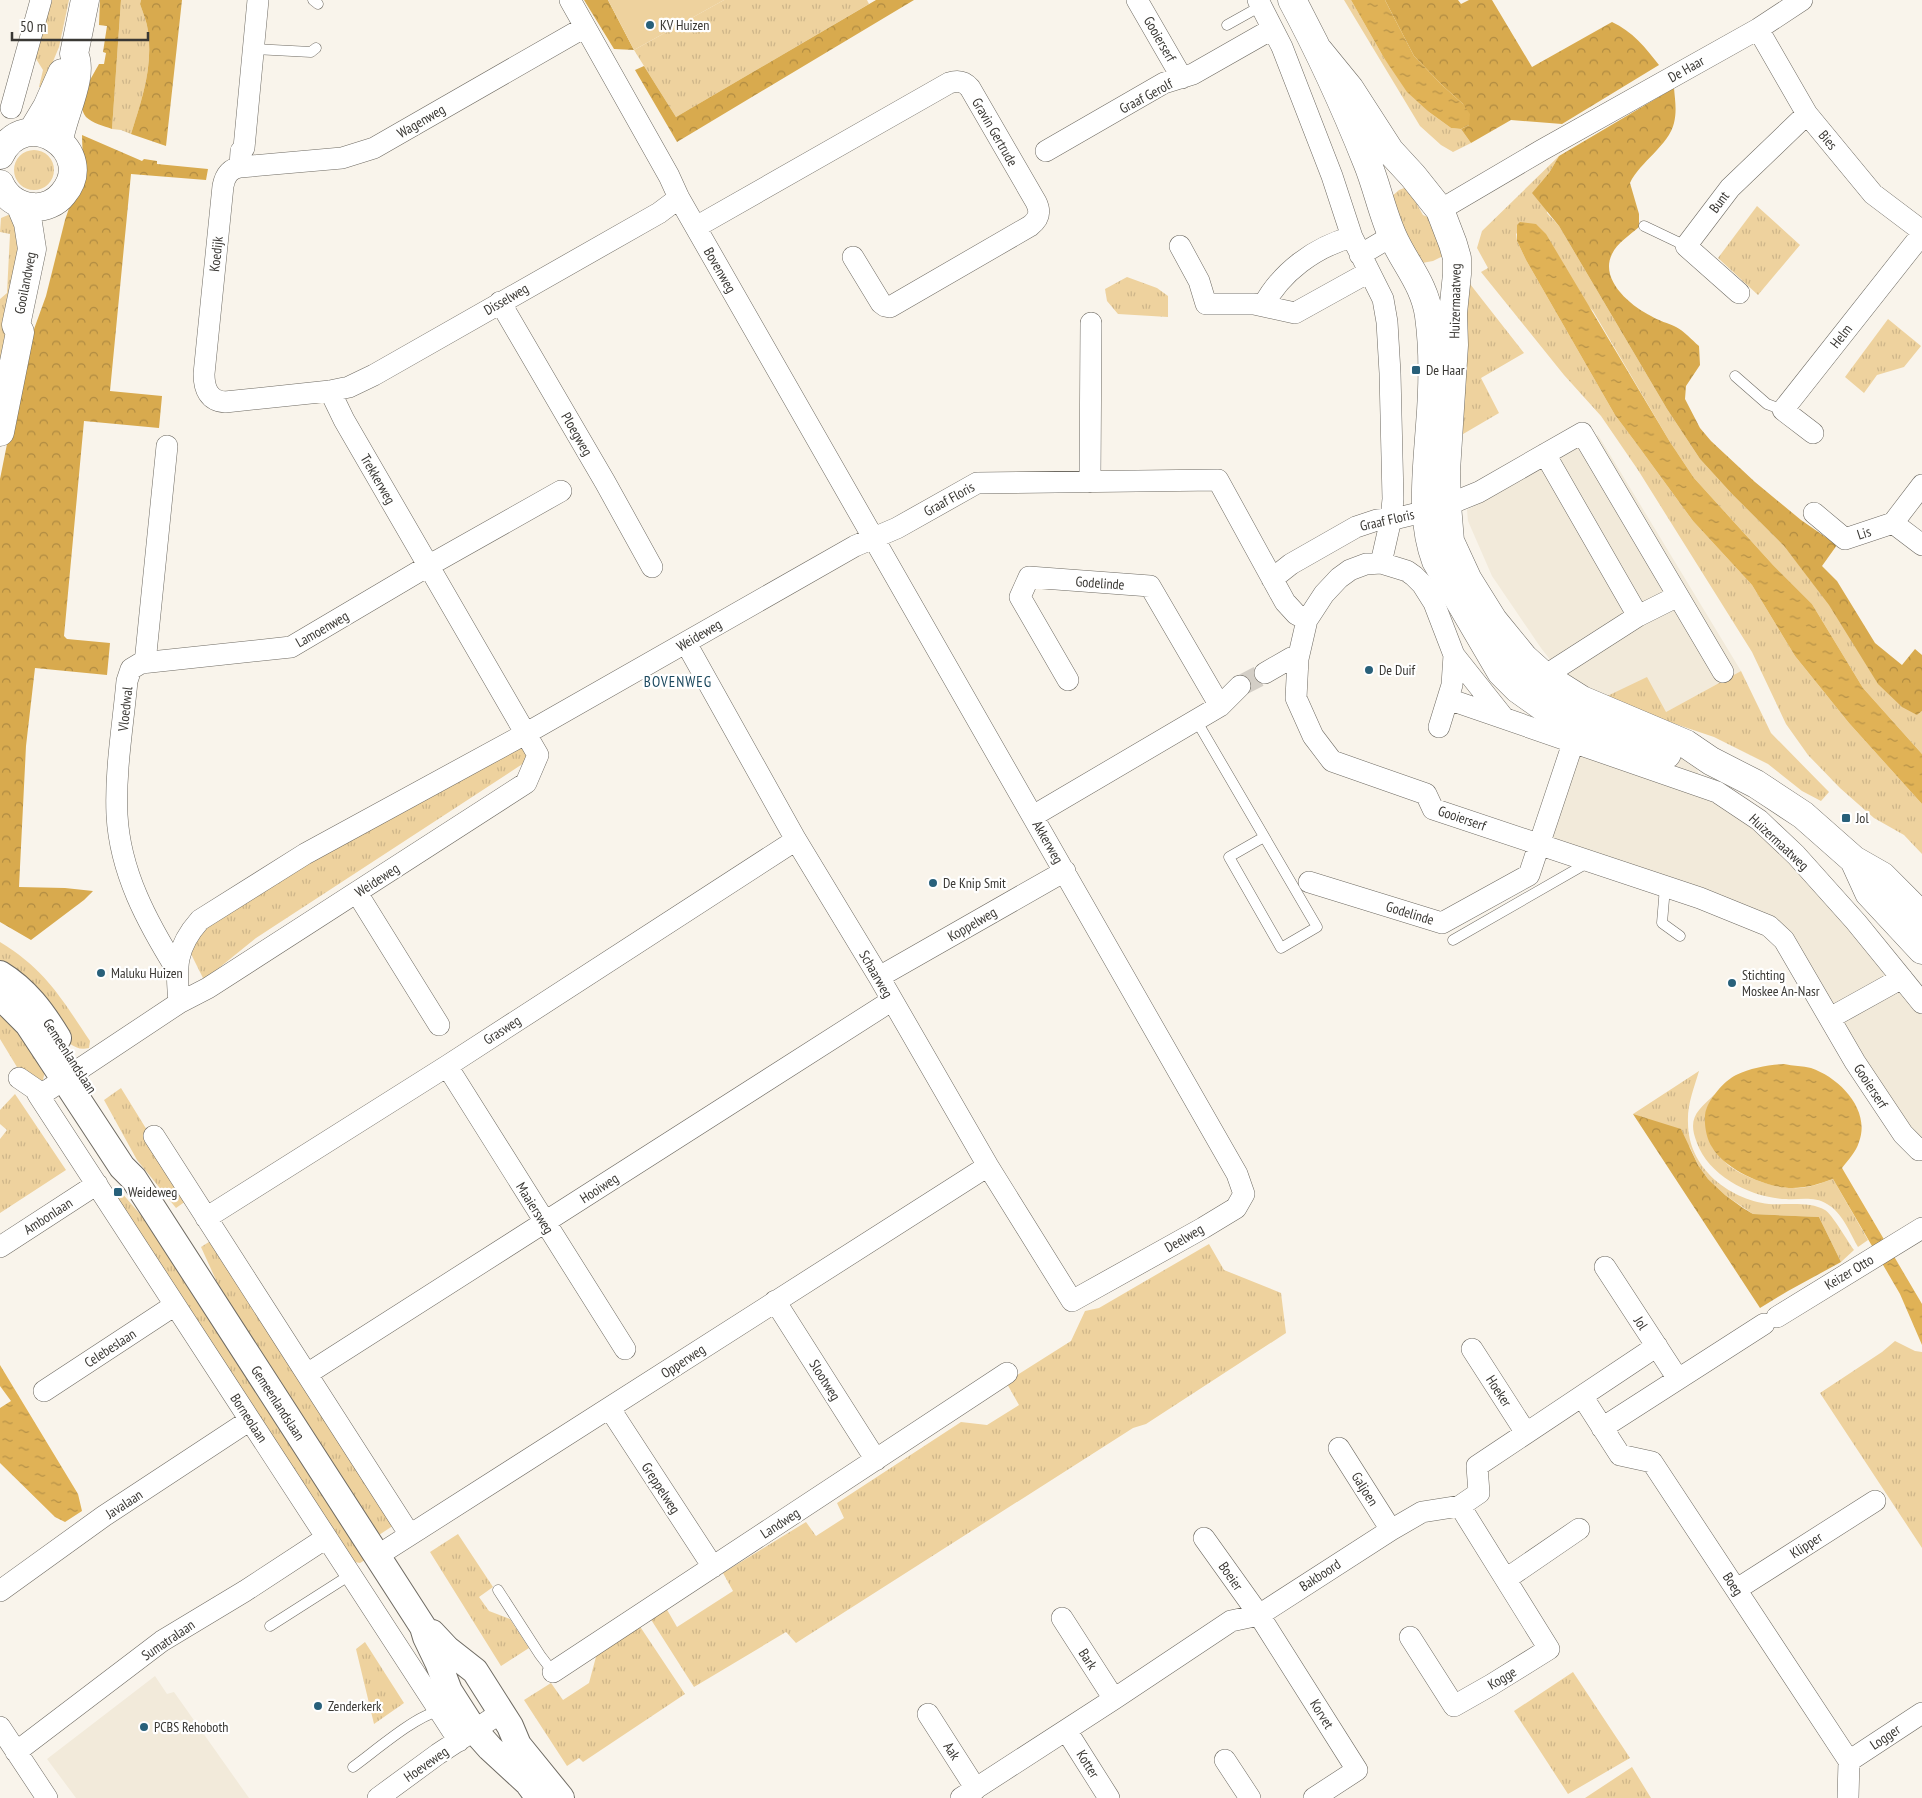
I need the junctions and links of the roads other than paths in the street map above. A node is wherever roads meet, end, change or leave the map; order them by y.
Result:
1 (41, 0) edge
2 (85, 0) edge
3 (258, 0) edge
4 (570, 0) edge
5 (1138, 0) edge
6 (1292, 0) edge
7 (1802, 0) edge
8 (1259, 3) edge
9 (1227, 25) dead end
10 (585, 27) junction
11 (1272, 29) junction
12 (1758, 29) junction
13 (253, 49) junction
14 (1319, 51) junction
15 (314, 52) dead end
16 (74, 54) junction
17 (1182, 78) junction
18 (11, 108) dead end
19 (1807, 114) junction
20 (32, 132) junction
21 (59, 141) junction
22 (1, 151) edge
23 (1046, 151) dead end
24 (240, 167) junction
25 (1413, 176) junction
26 (0, 185) edge
27 (1378, 194) junction
28 (679, 198) junction
29 (20, 204) junction
30 (49, 205) junction
31 (1440, 210) junction
32 (1644, 226) dead end
33 (696, 227) junction
34 (1922, 232) edge
35 (1392, 236) junction
36 (1180, 246) dead end
37 (1686, 246) junction
38 (1360, 255) junction
39 (853, 256) dead end
40 (1456, 258) junction
41 (1416, 278) junction
42 (1739, 293) dead end
43 (500, 302) junction
44 (1255, 305) junction
45 (1091, 323) dead end
46 (20, 332) junction
47 (1735, 376) dead end
48 (330, 391) junction
49 (1783, 410) junction
50 (0, 432) edge
51 (1813, 433) dead end
52 (167, 446) dead end
53 (1545, 454) junction
54 (1090, 482) junction
55 (1922, 485) edge
56 (562, 492) dead end
57 (1437, 508) junction
58 (1814, 512) dead end
59 (1391, 519) junction
60 (1893, 523) junction
61 (873, 538) junction
62 (1922, 545) edge
63 (1381, 563) junction
64 (428, 566) junction
65 (652, 567) dead end
66 (1272, 579) junction
67 (1678, 596) junction
68 (1638, 616) junction
69 (1307, 620) junction
70 (686, 643) junction
71 (1454, 655) junction
72 (1298, 659) junction
73 (145, 663) junction
74 (1265, 672) tunnel mouth
75 (1723, 672) dead end
76 (1544, 676) junction
77 (1068, 680) dead end
78 (1240, 686) tunnel mouth
79 (1518, 689) junction
80 (1448, 699) junction
81 (1220, 706) junction
82 (1504, 718) junction
83 (1196, 720) junction
84 (1439, 727) dead end
85 (525, 734) junction
86 (1573, 743) junction
87 (1711, 761) junction
88 (1033, 816) junction
89 (1264, 837) junction
90 (796, 840) junction
91 (1539, 844) junction
92 (1854, 860) junction
93 (1590, 862) junction
94 (1065, 871) junction
95 (1309, 882) dead end
96 (1665, 887) junction
97 (357, 893) junction
98 (1922, 916) edge
99 (1680, 936) dead end
100 (1453, 940) dead end
101 (1922, 950) edge
102 (177, 970) junction
103 (0, 974) edge
104 (879, 977) junction
105 (1902, 978) junction
106 (0, 996) edge
107 (892, 1001) junction
108 (179, 1003) junction
109 (1922, 1003) edge
110 (1830, 1018) junction
111 (439, 1025) dead end
112 (447, 1066) junction
113 (71, 1074) junction
114 (19, 1078) dead end
115 (39, 1096) junction
116 (154, 1136) dead end
117 (1221, 1146) joint
118 (1919, 1150) dead end
119 (988, 1166) junction
120 (97, 1184) junction
121 (206, 1218) junction
122 (545, 1222) junction
123 (1922, 1228) edge
124 (0, 1247) edge
125 (1605, 1266) dead end
126 (775, 1301) junction
127 (1072, 1301) joint
128 (175, 1305) junction
129 (1657, 1346) junction
130 (625, 1349) dead end
131 (1472, 1349) dead end
132 (1007, 1373) dead end
133 (307, 1374) junction
134 (1678, 1379) junction
135 (44, 1391) dead end
136 (1582, 1396) junction
137 (610, 1409) junction
138 (250, 1420) junction
139 (1602, 1428) junction
140 (1526, 1433) junction
141 (1339, 1448) dead end
142 (876, 1460) junction
143 (1875, 1501) dead end
144 (1460, 1506) junction
145 (1579, 1529) dead end
146 (1391, 1530) junction
147 (410, 1535) junction
148 (326, 1538) junction
149 (1204, 1538) dead end
150 (377, 1556) junction
151 (713, 1567) junction
152 (350, 1574) junction
153 (1506, 1579) junction
154 (1737, 1589) junction
155 (498, 1590) dead end
156 (0, 1591) edge
157 (1259, 1615) junction
158 (1062, 1618) dead end
159 (270, 1626) dead end
160 (423, 1626) junction
161 (1410, 1637) dead end
162 (553, 1672) joint
163 (1114, 1699) junction
164 (439, 1711) junction
165 (502, 1712) junction
166 (1922, 1712) edge
167 (928, 1714) dead end
168 (0, 1727) edge
169 (1066, 1730) junction
170 (466, 1735) junction
171 (16, 1752) junction
172 (1225, 1760) dead end
173 (1849, 1761) junction
174 (352, 1767) dead end
175 (968, 1793) edge
176 (45, 1797) edge
177 (378, 1798) edge
178 (539, 1798) edge
179 (561, 1798) edge
180 (1109, 1798) edge
181 (1250, 1798) edge
182 (1314, 1798) edge
183 (1848, 1798) edge

1 - 18 street
2 - 16 main road
3 - 13 street
4 - 10 street, Bovenweg
5 - 17 street, Gooierserf
6 - 14 main road, Huizermaatweg
7 - 12 street, De Haar
8 - 9 lane
8 - 11 street
10 - 24 street, Wagenweg
10 - 28 street, Bovenweg
11 - 17 street, Graaf Gerolf
11 - 38 street
12 - 19 street, Bies
12 - 31 street, De Haar
13 - 15 lane
13 - 24 street
14 - 25 main road, Huizermaatweg
14 - 27 main road, Huizermaatweg
16 - 20 main road
16 - 21 main road
17 - 23 street, Graaf Gerolf
19 - 34 street, Bies
19 - 37 street, Bunt
20 - 21 main road
20 - 22 main road
21 - 30 main road
24 - 48 street, Koedijk
25 - 27 main road
25 - 31 main road, Huizermaatweg
26 - 29 main road
27 - 35 main road, Huizermaatweg
28 - 33 street, Bovenweg
28 - 43 street, Disselweg
29 - 30 main road
29 - 46 main road, Gooilandweg
30 - 46 main road, Gooilandweg
31 - 40 main road, Huizermaatweg
32 - 37 lane
33 - 39 street, Gravin Gertrude
33 - 61 street, Bovenweg
34 - 49 street, Helm
35 - 38 street
35 - 41 main road, Huizermaatweg
36 - 44 street
37 - 42 street
38 - 44 street
38 - 44 street
38 - 59 street
40 - 41 main road
40 - 57 main road, Huizermaatweg
41 - 57 main road, Huizermaatweg
43 - 48 street, Disselweg
43 - 65 street, Ploegweg
45 - 54 street
46 - 50 main road, Gooilandweg
47 - 49 lane
48 - 64 street, Trekkerweg
49 - 51 street
52 - 73 street
53 - 57 street
53 - 67 street
53 - 68 street
54 - 61 street, Graaf Floris
54 - 66 street, Graaf Floris
55 - 60 street
56 - 64 street
57 - 59 street, Graaf Floris
57 - 76 main road, Huizermaatweg
57 - 79 main road, Huizermaatweg
58 - 60 street, Lis
59 - 63 street
59 - 66 street, Graaf Floris
60 - 62 street
61 - 70 street, Weideweg
61 - 88 street, Akkerweg
63 - 69 street
63 - 71 street
64 - 73 street, Lamoenweg
64 - 85 street, Trekkerweg
66 - 69 street
67 - 68 street
67 - 75 street
68 - 76 street
69 - 72 street, Gooierserf
70 - 85 street, Weideweg
70 - 90 street, Schaarweg
71 - 80 street
71 - 82 street
72 - 74 street
72 - 91 street, Gooierserf
73 - 102 street, Vloedwal
76 - 79 street
76 - 87 main road, Huizermaatweg
77 - 81 street, Godelinde
78 - 81 street
79 - 87 main road, Huizermaatweg
80 - 82 street, Huizermaatweg
80 - 84 street
81 - 83 street
82 - 86 street, Huizermaatweg
83 - 88 street
83 - 89 lane
85 - 97 street, Weideweg
85 - 102 street, Weideweg
86 - 91 street, Godelinde
86 - 105 street, Huizermaatweg
87 - 92 main road, Huizermaatweg
88 - 94 street, Akkerweg
89 - 89 lane
90 - 104 street, Schaarweg
90 - 112 street, Grasweg
91 - 93 street, Gooierserf
91 - 95 street, Godelinde
92 - 98 main road, Huizermaatweg
92 - 101 main road, Huizermaatweg
93 - 96 street, Gooierserf
93 - 100 lane
94 - 104 street, Koppelweg
94 - 117 street, Akkerweg
96 - 99 lane
96 - 110 street, Gooierserf
97 - 108 street, Weideweg
97 - 111 street
102 - 108 street, Weideweg
103 - 113 street, Gemeenlandslaan
104 - 107 street, Schaarweg
105 - 109 street, Huizermaatweg
105 - 110 street
106 - 113 street, Gemeenlandslaan
107 - 119 street, Schaarweg
107 - 122 street, Hooiweg
108 - 113 street, Weideweg
110 - 118 street, Gooierserf
112 - 121 street, Grasweg
112 - 122 street, Maaiersweg
113 - 115 street
113 - 150 street, Gemeenlandslaan
114 - 115 street, Borneolaan
115 - 120 street, Borneolaan
116 - 121 street
117 - 127 street, Deelweg
119 - 126 street, Opperweg
119 - 127 street, Schaarweg
120 - 124 street, Ambonlaan
120 - 128 street, Borneolaan
121 - 133 street
122 - 130 street, Maaiersweg
122 - 133 street, Hooiweg
123 - 134 street, Keizer Otto
125 - 129 street, Jol
126 - 137 street, Opperweg
126 - 142 street, Slootweg
128 - 135 street, Celebeslaan
128 - 138 street, Borneolaan
129 - 134 street, Jol
129 - 136 street, Bakboord
131 - 140 street, Hoeker
132 - 142 street, Landweg
133 - 147 street
134 - 139 street
136 - 139 street, Boeg
136 - 140 street, Bakboord
137 - 147 street, Opperweg
137 - 151 street, Greppelweg
138 - 148 street, Borneolaan
138 - 156 street, Javalaan
139 - 154 street, Boeg
140 - 144 street, Bakboord
141 - 146 street, Galjoen
142 - 151 street, Landweg
143 - 154 street, Klipper
144 - 146 street, Bakboord
144 - 153 street, Kogge
145 - 153 street
146 - 157 street, Bakboord
147 - 150 street, Opperweg
148 - 152 street, Borneolaan
148 - 171 street, Sumatralaan
149 - 157 street, Boeier
150 - 160 street, Gemeenlandslaan
151 - 162 street, Landweg
152 - 159 lane
152 - 164 street, Borneolaan
153 - 161 street, Kogge
154 - 173 street, Boeg
155 - 162 lane
157 - 163 street, Bakboord
157 - 182 street, Korvet
158 - 163 street, Bark
160 - 165 street, Gemeenlandslaan
160 - 170 street, Gemeenlandslaan
163 - 169 street, Bakboord
164 - 170 street, Borneolaan
164 - 174 lane
165 - 170 street, Hoeveweg
165 - 179 street, Gemeenlandslaan
166 - 173 street, Logger
167 - 175 street, Aak
168 - 171 street
169 - 175 street, Bakboord
169 - 180 street, Kotter
170 - 177 street, Hoeveweg
170 - 178 street, Gemeenlandslaan
171 - 176 street
172 - 181 street
173 - 183 street

